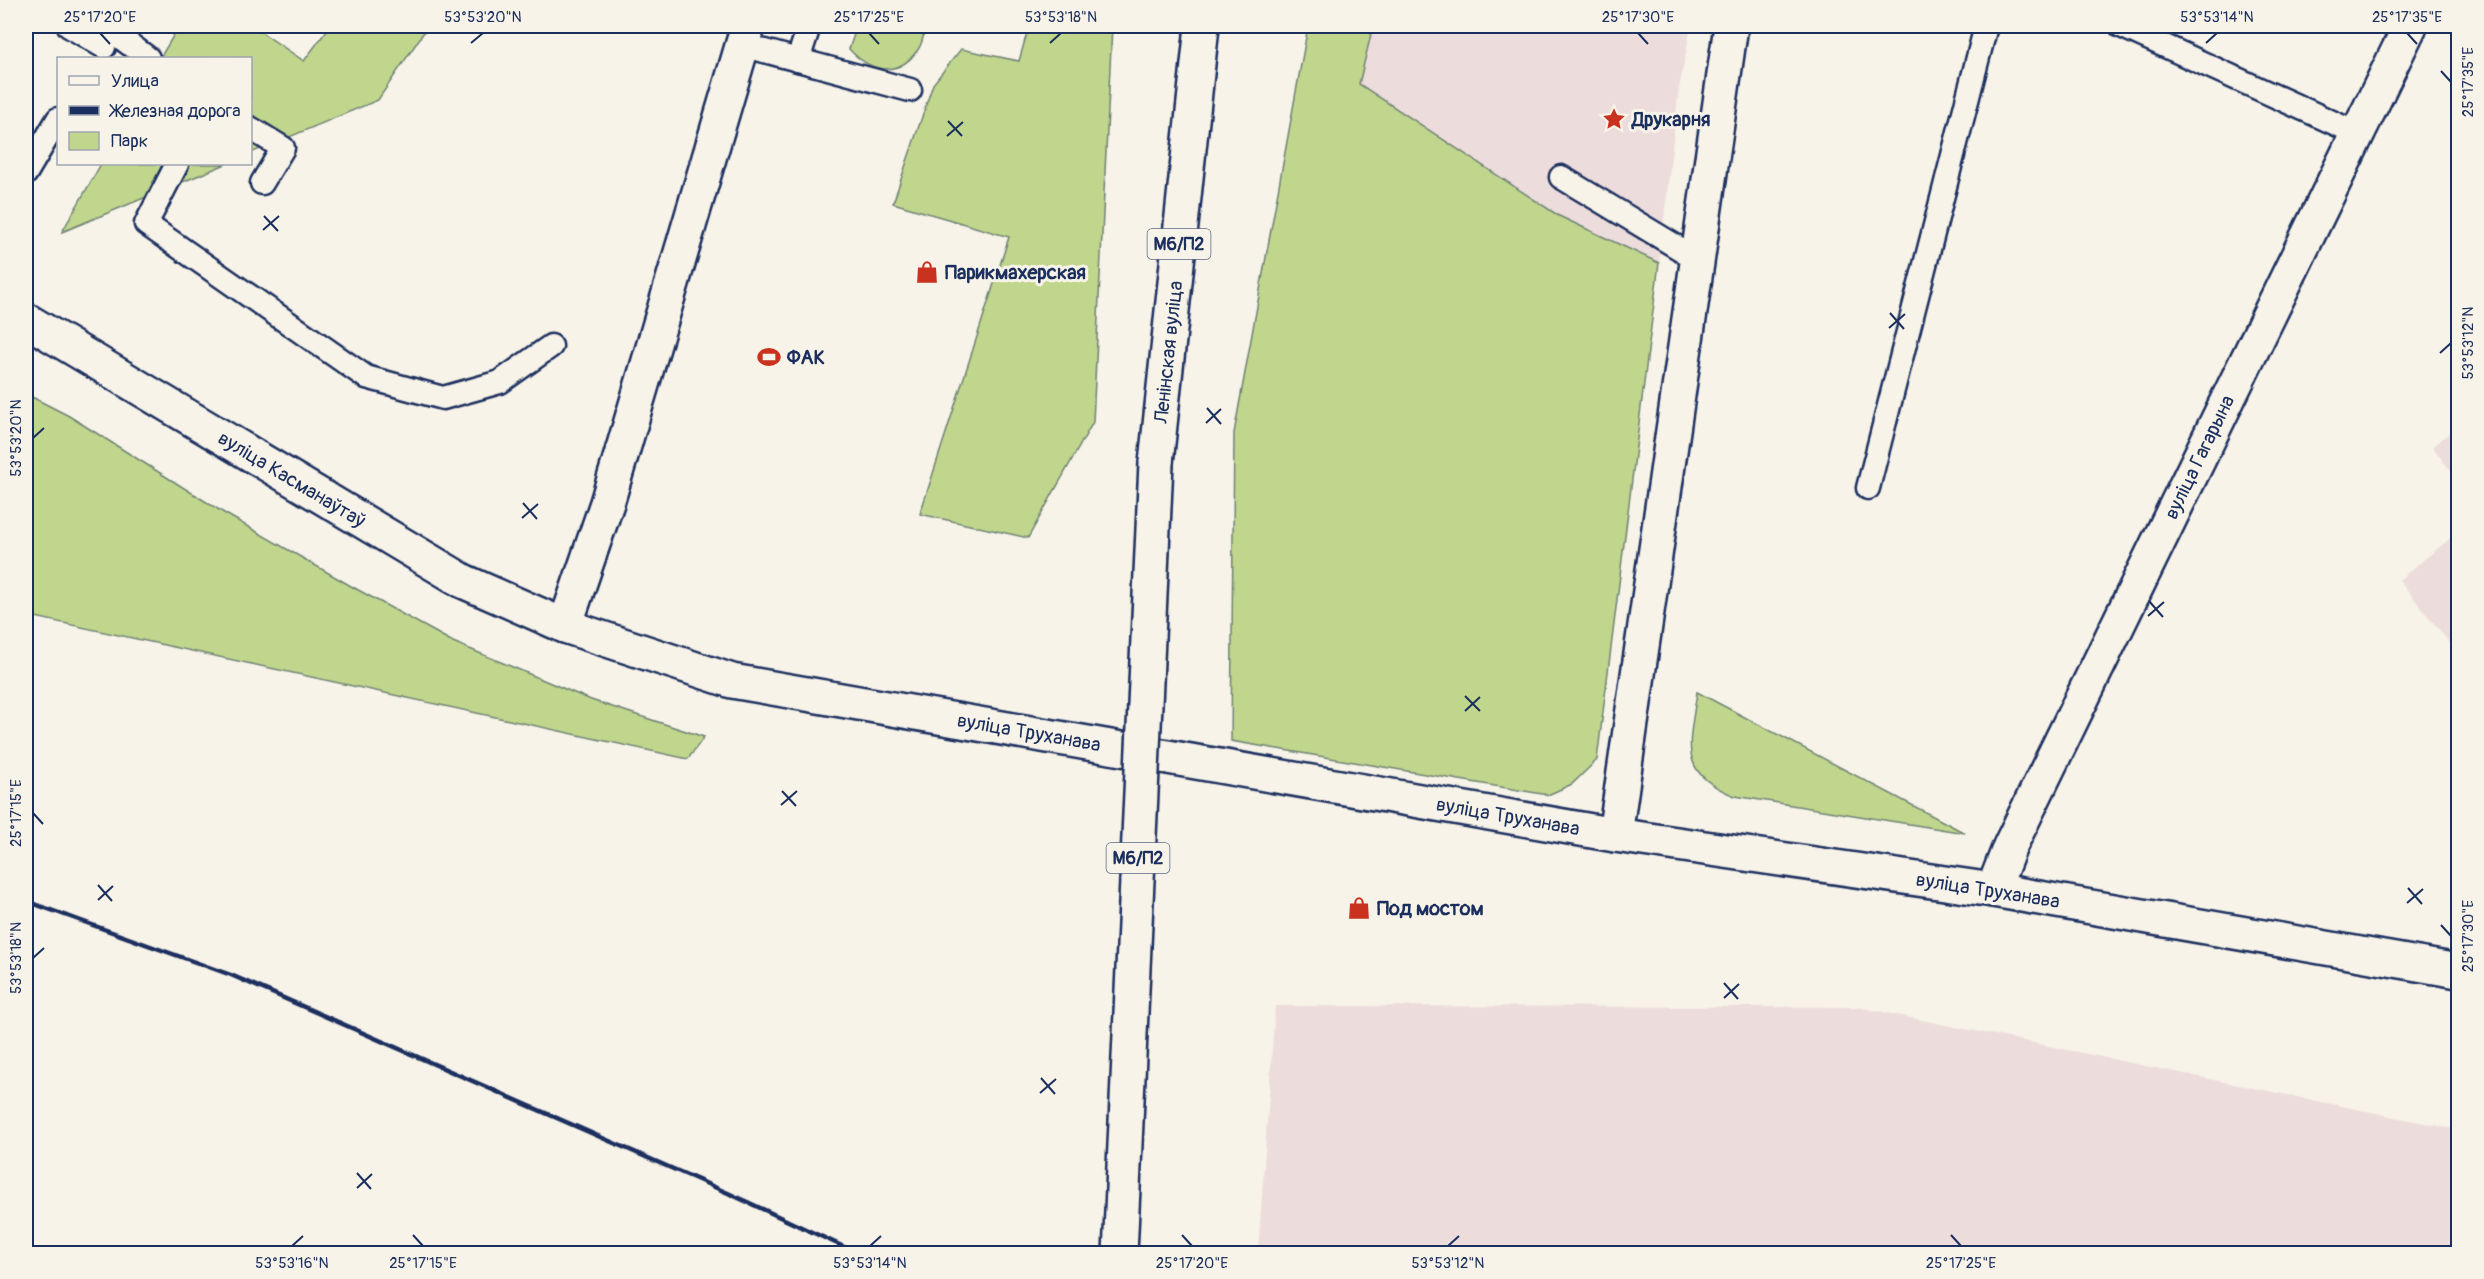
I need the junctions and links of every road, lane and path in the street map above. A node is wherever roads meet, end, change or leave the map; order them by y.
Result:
1 (69, 26) edge
2 (809, 26) edge
3 (1202, 26) edge
4 (1731, 26) edge
5 (1986, 26) edge
6 (2121, 26) edge
7 (2410, 26) edge
8 (745, 35) edge
9 (107, 41) edge
10 (146, 57) edge
11 (798, 60) junction
12 (910, 90) dead end
13 (57, 121) edge
14 (252, 129) edge
15 (2356, 133) junction
16 (176, 165) edge
17 (26, 172) edge
18 (1561, 177) dead end
19 (262, 183) dead end
20 (1696, 259) junction
21 (26, 320) edge
22 (551, 346) dead end
23 (1868, 488) dead end
24 (565, 626) junction
25 (1615, 835) junction
26 (1993, 890) junction
27 (2458, 971) edge
28 (1120, 1254) edge

1 - 9 lane
2 - 11 lane
3 - 28 main road, Ленінская вуліца / М6/П2, bridge
4 - 20 main road
5 - 23 lane
6 - 15 lane
7 - 15 main road, вуліца Гагарына
8 - 11 lane
8 - 24 main road
9 - 10 lane
11 - 12 lane
13 - 17 lane
14 - 19 lane
15 - 26 main road, вуліца Гагарына
16 - 22 lane
18 - 20 lane
20 - 25 main road
21 - 24 main road, вуліца Касманаўтаў
24 - 25 main road, вуліца Труханава
25 - 26 main road, вуліца Труханава
26 - 27 main road, вуліца Труханава

